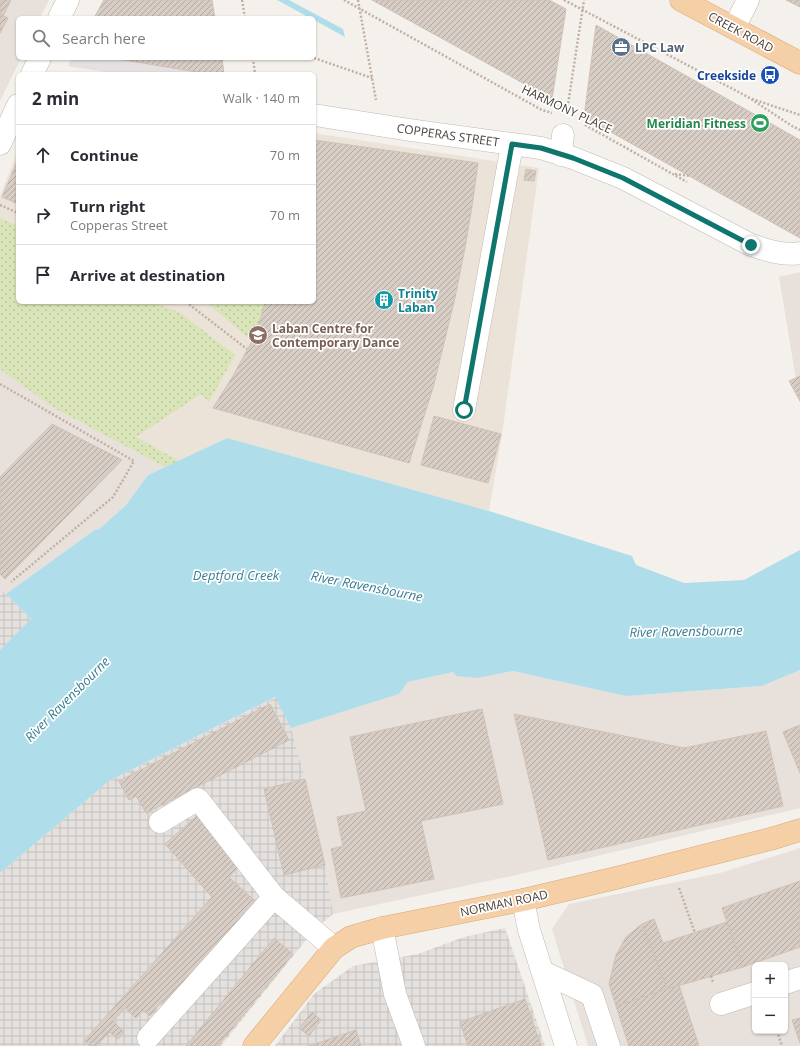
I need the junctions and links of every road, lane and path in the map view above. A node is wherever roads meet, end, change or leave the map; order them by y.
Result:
1 (68, 0) edge
2 (242, 0) edge
3 (344, 0) edge
4 (358, 0) edge
5 (564, 0) edge
6 (584, 0) edge
7 (681, 0) edge
8 (748, 0) edge
9 (360, 9) junction
10 (582, 10) junction
11 (60, 16) edge
12 (245, 16) edge
13 (734, 28) junction
14 (316, 59) edge
15 (252, 60) edge
16 (800, 63) edge
17 (255, 72) edge
18 (372, 78) junction
19 (748, 97) junction
20 (376, 102) dead end
21 (16, 109) edge
22 (316, 114) edge
23 (800, 115) edge
24 (800, 130) edge
25 (564, 136) junction
26 (0, 144) edge
27 (512, 144) junction
28 (673, 174) junction
29 (690, 176) dead end
30 (693, 185) dead end
31 (0, 206) edge
32 (16, 213) edge
33 (800, 254) edge
34 (189, 304) edge
35 (247, 349) dead end
36 (0, 384) edge
37 (464, 410) dead end
38 (11, 582) dead end
39 (160, 822) dead end
40 (800, 830) edge
41 (679, 888) dead end
42 (274, 897) junction
43 (523, 900) junction
44 (382, 928) junction
45 (695, 933) dead end
46 (334, 948) junction
47 (543, 972) junction
48 (800, 978) edge
49 (788, 982) edge
50 (752, 994) edge
51 (722, 1004) dead end
52 (778, 1034) edge
53 (148, 1038) dead end
54 (254, 1046) edge
55 (414, 1046) edge
56 (566, 1046) edge
57 (609, 1046) edge
58 (782, 1046) edge

1 - 11 street
2 - 12 path
3 - 9 path, HARMONY PLACE
4 - 9 path
5 - 10 path
6 - 10 path
7 - 13 main road, CREEK ROAD
8 - 13 street
9 - 18 path
9 - 25 path, HARMONY PLACE
10 - 19 path
10 - 25 path
13 - 16 main road, CREEK ROAD
14 - 18 path
15 - 17 path
18 - 20 path
19 - 23 path
19 - 24 path
21 - 26 street
22 - 27 street, COPPERAS STREET
25 - 27 street, COPPERAS STREET
25 - 28 path, HARMONY PLACE
25 - 33 street, COPPERAS STREET
27 - 37 street
28 - 29 path
28 - 30 path, HARMONY PLACE
31 - 32 path
34 - 35 path
36 - 38 path
39 - 42 street
40 - 43 main road, NORMAN ROAD
41 - 45 path
42 - 46 street
42 - 53 street
43 - 44 main road, NORMAN ROAD
43 - 47 street
44 - 46 main road, NORMAN ROAD
44 - 55 street
46 - 54 main road, NORMAN ROAD
47 - 56 street
47 - 57 street
48 - 49 street
50 - 51 street
52 - 58 path

